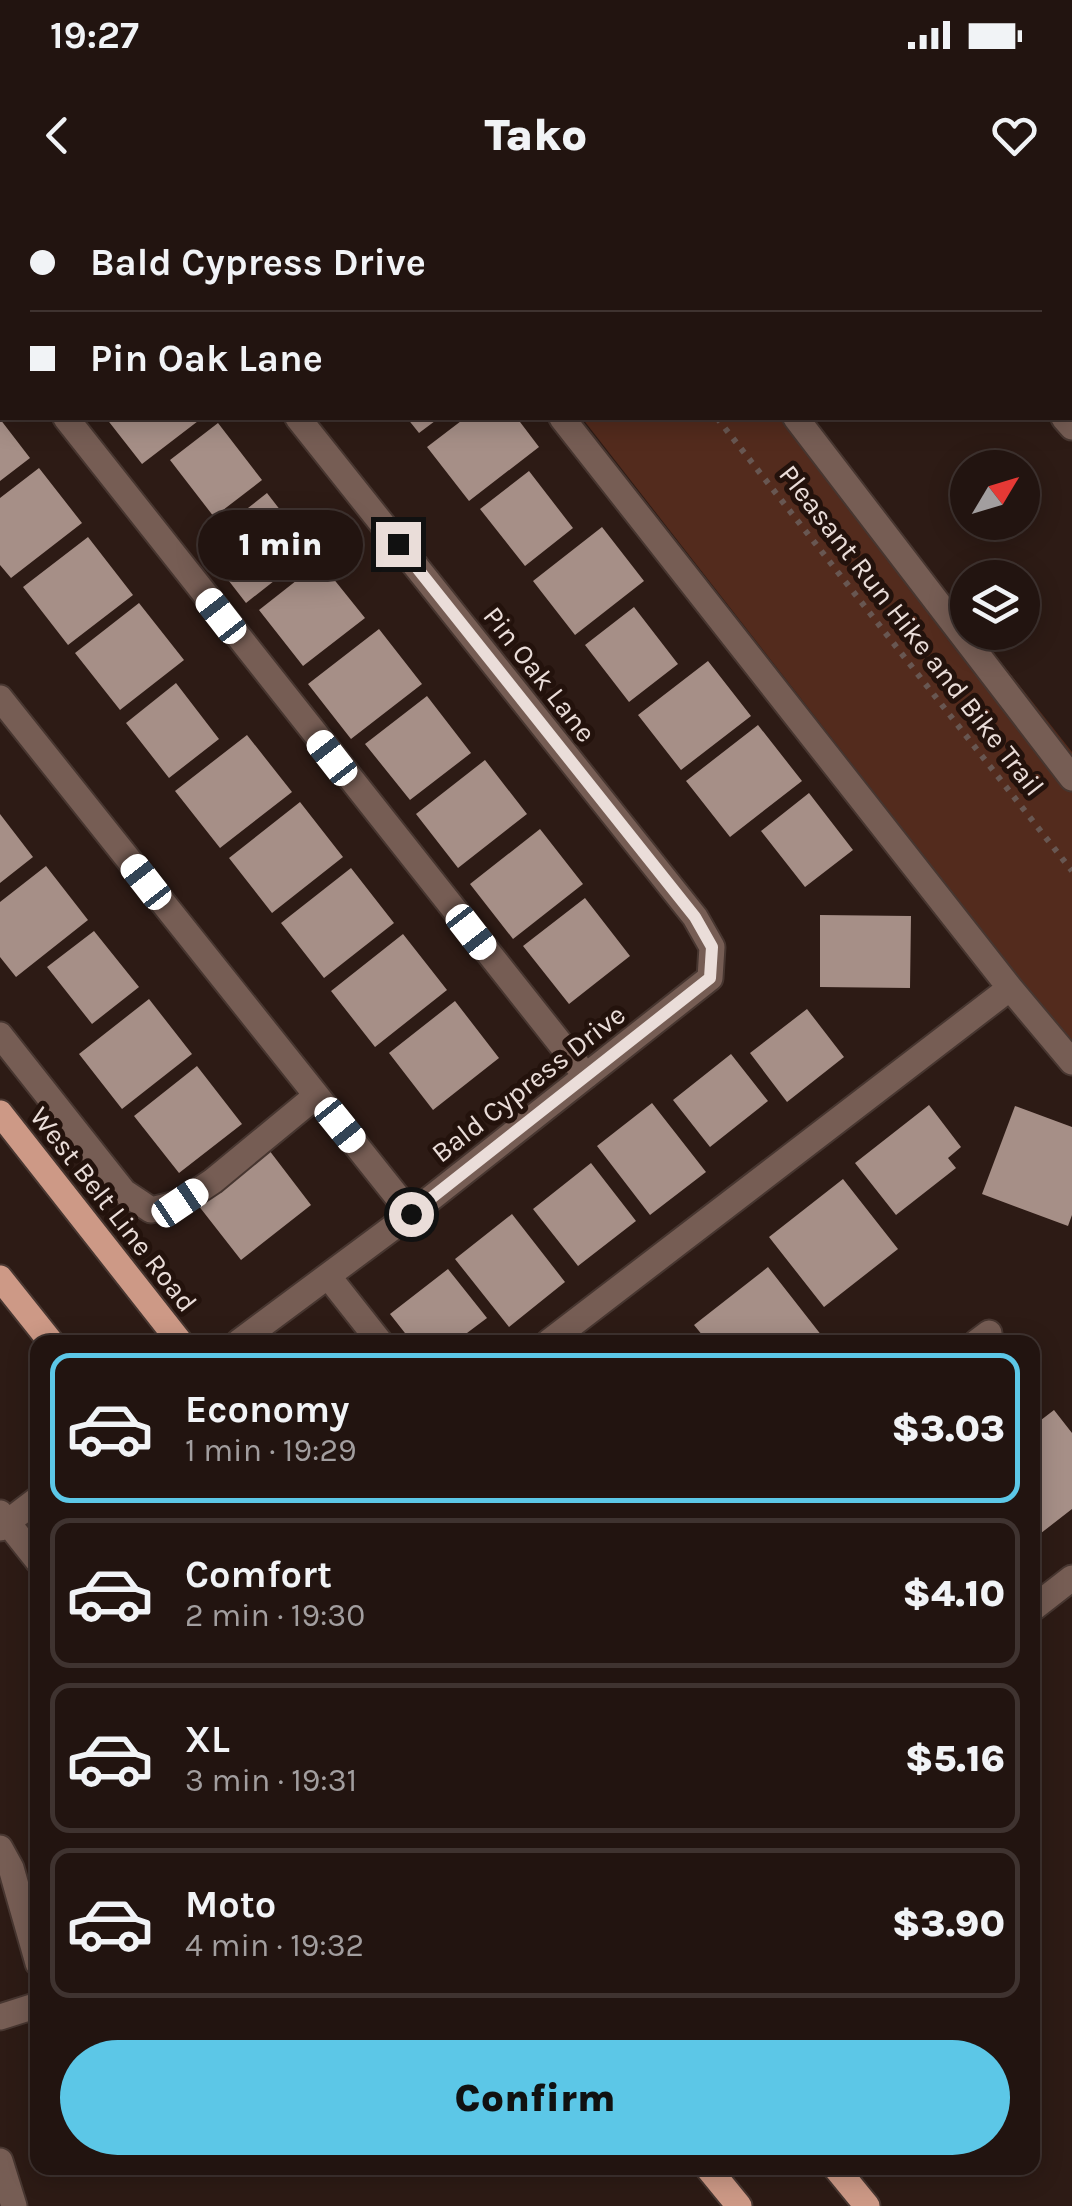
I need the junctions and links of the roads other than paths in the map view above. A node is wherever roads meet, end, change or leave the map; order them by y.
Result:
1 (68, 420) edge
2 (302, 420) edge
3 (564, 420) edge
4 (798, 420) edge
5 (0, 698) edge
6 (1072, 778) edge
7 (710, 978) joint
8 (1010, 988) junction
9 (0, 1034) edge
10 (1072, 1062) edge
11 (586, 1076) junction
12 (316, 1096) junction
13 (0, 1114) edge
14 (411, 1214) junction
15 (328, 1276) junction
16 (0, 1278) edge
17 (45, 1335) edge
18 (174, 1335) edge
19 (248, 1335) edge
20 (374, 1335) edge
21 (558, 1335) edge
22 (30, 1504) edge
23 (3, 1521) edge
24 (30, 1552) edge
25 (1072, 1578) edge
26 (1040, 1603) edge
27 (0, 1848) edge
28 (30, 1935) edge
29 (30, 2008) edge
30 (0, 2017) edge
31 (0, 2161) edge
32 (714, 2175) edge
33 (842, 2175) edge
34 (14, 2206) edge
35 (739, 2206) edge
36 (867, 2206) edge

1 - 11 street
2 - 7 street, Pin Oak Lane
3 - 8 street
4 - 6 street
5 - 12 street
7 - 11 street, Bald Cypress Drive
8 - 10 street
8 - 21 street
9 - 12 street
11 - 14 street, Bald Cypress Drive
12 - 14 street
13 - 18 main road, West Belt Line Road
14 - 15 street, Bald Cypress Drive
15 - 19 street, Bald Cypress Drive
15 - 20 street
16 - 17 main road
22 - 23 street
23 - 24 street
25 - 26 street
27 - 28 street
29 - 30 street
31 - 34 street
32 - 35 main road
33 - 36 main road

